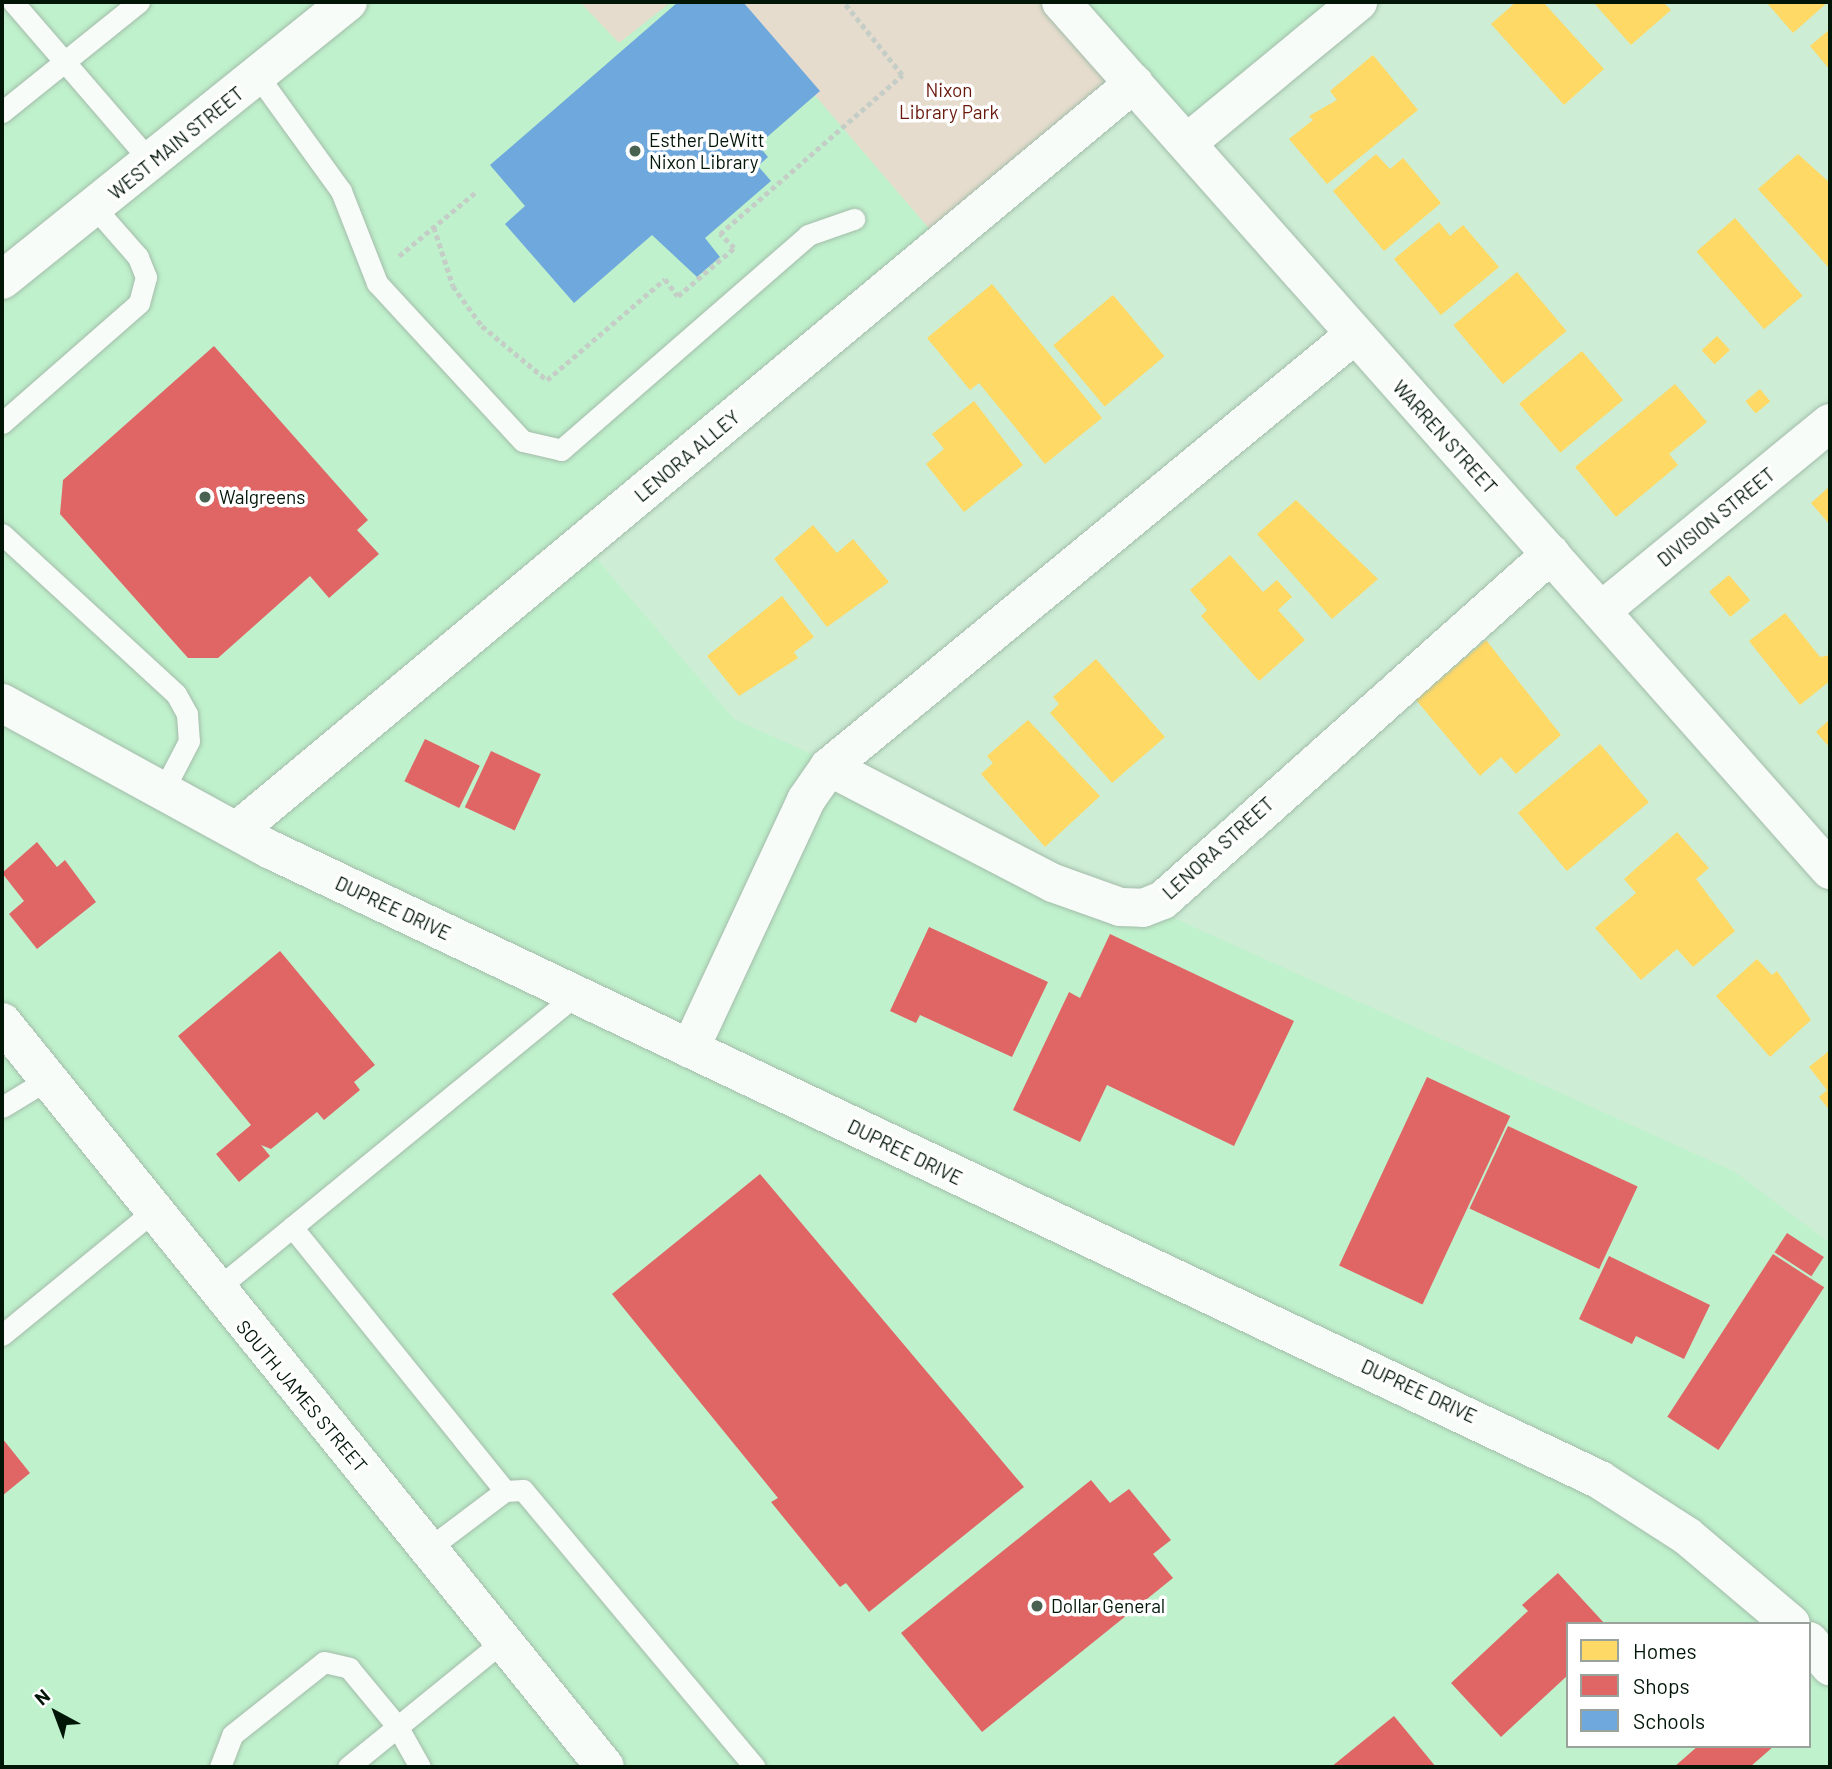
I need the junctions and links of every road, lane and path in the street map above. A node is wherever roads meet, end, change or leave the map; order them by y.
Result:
1 (13, 2) edge
2 (348, 2) edge
3 (843, 2) edge
4 (1061, 2) edge
5 (1358, 2) edge
6 (126, 6) edge
7 (64, 60) junction
8 (258, 76) junction
9 (1134, 83) junction
10 (2, 112) edge
11 (1187, 143) junction
12 (152, 163) junction
13 (477, 191) dead end
14 (96, 209) junction
15 (854, 219) dead end
16 (434, 227) junction
17 (398, 256) dead end
18 (2, 280) edge
19 (1353, 336) junction
20 (2, 423) edge
21 (1830, 423) edge
22 (2, 534) edge
23 (1551, 554) junction
24 (1601, 611) junction
25 (2, 703) edge
26 (829, 767) junction
27 (164, 789) junction
28 (239, 829) junction
29 (1830, 870) edge
30 (575, 995) junction
31 (2, 1022) edge
32 (690, 1049) junction
33 (45, 1081) junction
34 (2, 1107) edge
35 (151, 1213) junction
36 (292, 1227) junction
37 (214, 1291) junction
38 (2, 1335) edge
39 (505, 1491) junction
40 (428, 1549) junction
41 (1789, 1622) edge
42 (503, 1641) junction
43 (1811, 1643) edge
44 (1830, 1665) edge
45 (397, 1726) junction
46 (220, 1767) edge
47 (348, 1767) edge
48 (420, 1767) edge
49 (605, 1767) edge
50 (755, 1767) edge

1 - 7 lane
2 - 8 street, WEST MAIN STREET
3 - 16 path
4 - 9 street, WARREN STREET
5 - 11 street
6 - 7 lane
7 - 10 lane
7 - 12 lane
8 - 12 street, WEST MAIN STREET
8 - 15 lane
9 - 11 street, WARREN STREET
9 - 28 street, LENORA ALLEY
11 - 19 street, WARREN STREET
12 - 14 street, WEST MAIN STREET
13 - 16 path
14 - 18 street, WEST MAIN STREET
14 - 20 lane
16 - 17 path
19 - 23 street, WARREN STREET
19 - 26 street
21 - 24 street, DIVISION STREET
22 - 27 lane
23 - 24 street, WARREN STREET
23 - 26 street, LENORA STREET
24 - 29 street, WARREN STREET
25 - 27 street, DUPREE DRIVE
26 - 32 street
27 - 28 street, DUPREE DRIVE
28 - 30 street, DUPREE DRIVE
30 - 32 street, DUPREE DRIVE
30 - 36 lane
31 - 33 street, SOUTH JAMES STREET
32 - 41 street, DUPREE DRIVE
33 - 34 lane
33 - 35 street, SOUTH JAMES STREET
35 - 37 street, SOUTH JAMES STREET
35 - 38 lane
36 - 37 lane
36 - 39 lane
37 - 40 street, SOUTH JAMES STREET
39 - 40 lane
39 - 50 lane
40 - 42 street, SOUTH JAMES STREET
42 - 45 lane
42 - 49 street, SOUTH JAMES STREET
43 - 44 street
45 - 46 lane
45 - 47 lane
45 - 48 lane

